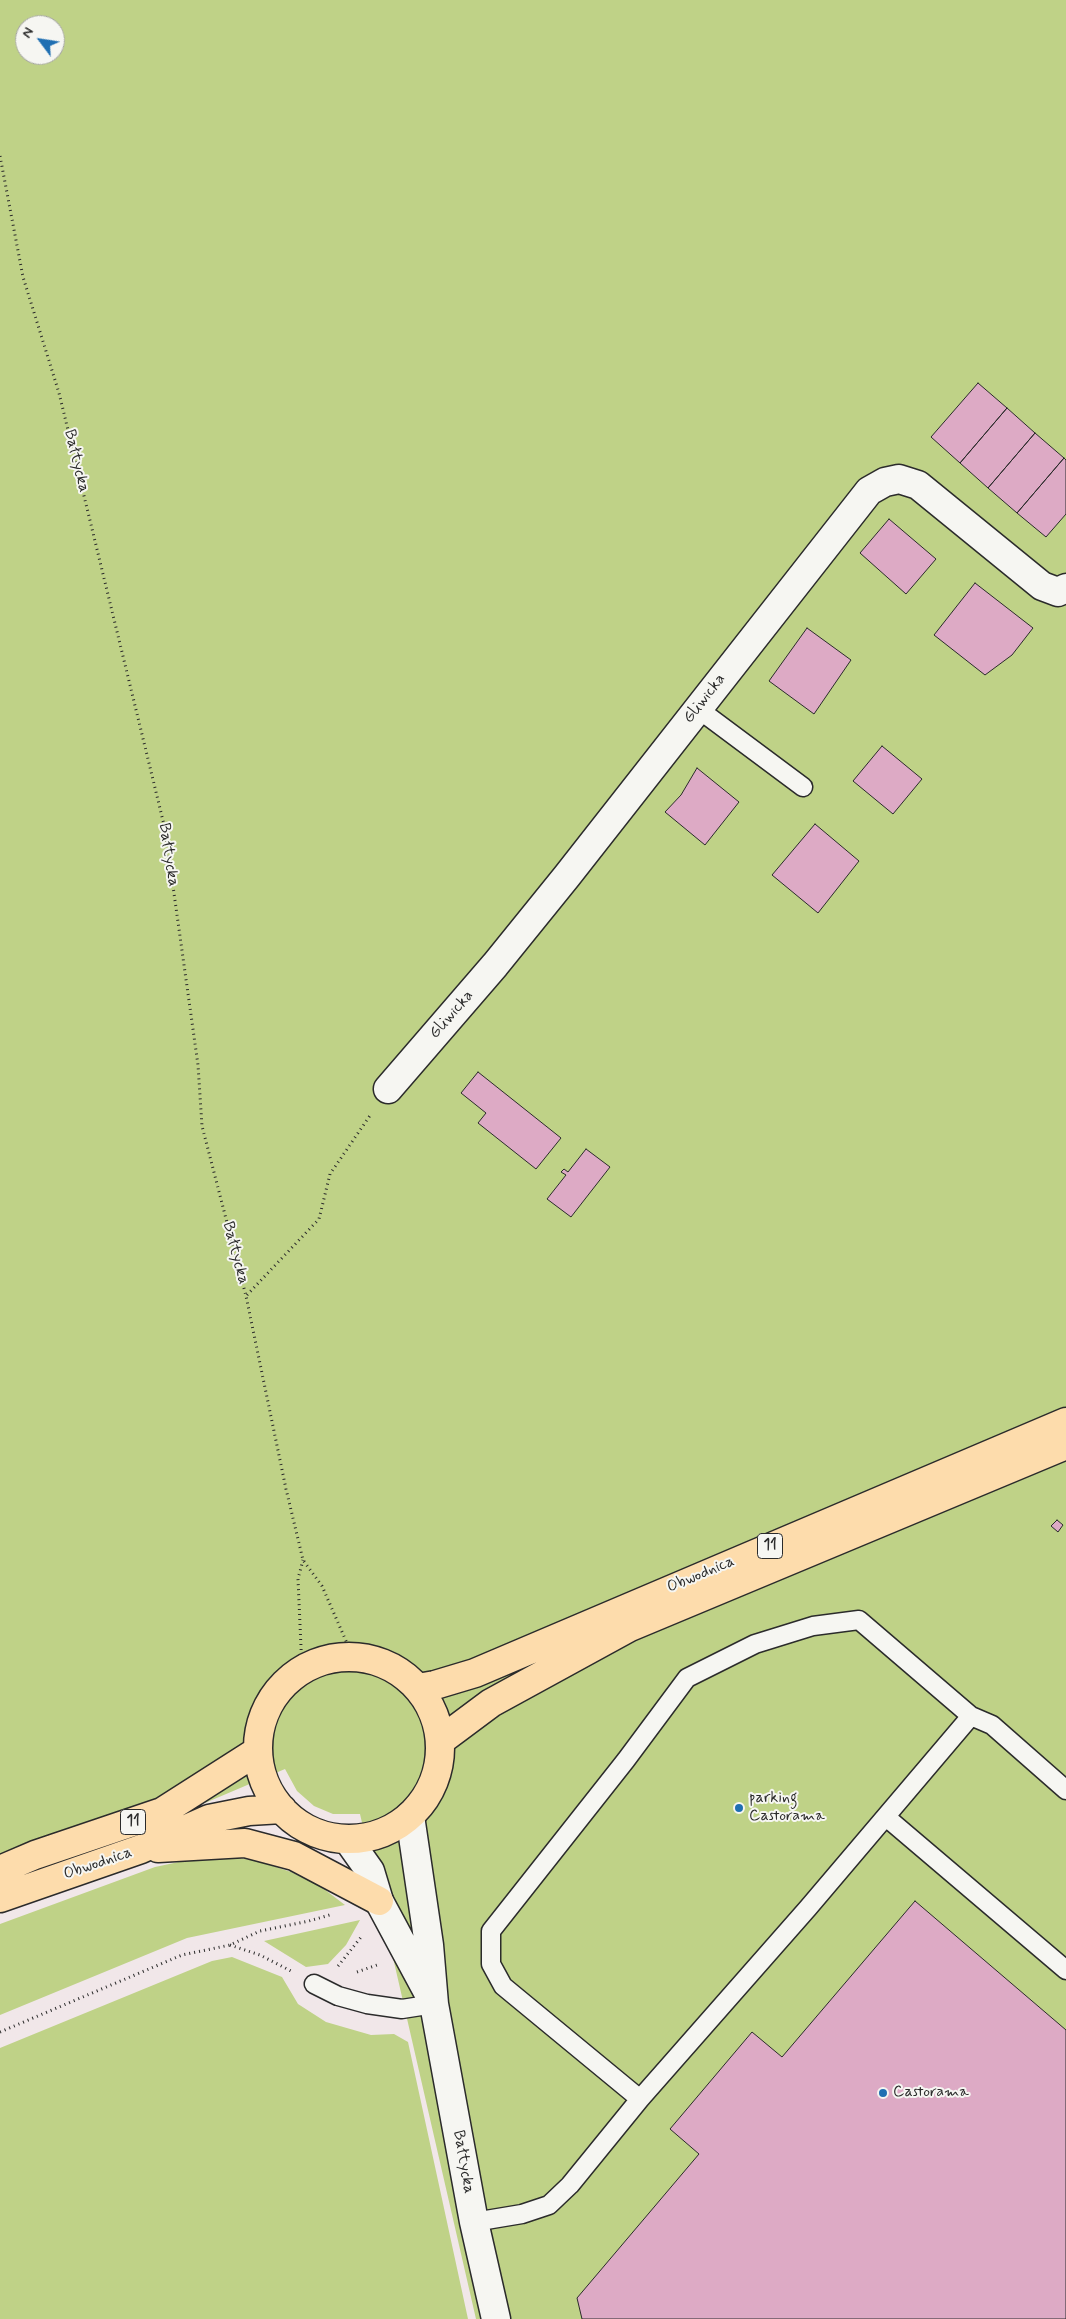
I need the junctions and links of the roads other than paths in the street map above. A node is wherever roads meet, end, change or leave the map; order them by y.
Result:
1 (1066, 588) edge
2 (697, 708) junction
3 (803, 787) dead end
4 (388, 1089) road end
5 (1066, 1422) edge
6 (1066, 1445) edge
7 (418, 1688) junction
8 (971, 1716) junction
9 (440, 1740) junction
10 (256, 1752) junction
11 (1066, 1790) edge
12 (282, 1809) junction
13 (410, 1816) junction
14 (886, 1817) junction
15 (348, 1840) junction
16 (141, 1849) junction
17 (0, 1870) edge
18 (0, 1898) edge
19 (378, 1901) junction
20 (1066, 1970) edge
21 (314, 1984) road end
22 (434, 2004) junction
23 (640, 2099) junction
24 (474, 2222) junction
25 (496, 2319) edge

1 - 2 street, Gliwicka
2 - 3 lane
2 - 4 street, Gliwicka
5 - 7 highway, Obwodnica / 11
6 - 9 highway, Obwodnica / 11
7 - 9 highway
7 - 10 highway
8 - 11 lane
8 - 14 lane
8 - 23 lane
9 - 13 highway
10 - 12 highway
10 - 17 highway, Obwodnica / 11
12 - 15 highway
12 - 16 highway, Obwodnica / 11
13 - 15 highway
13 - 22 street, Bałtycka
14 - 20 lane
14 - 23 lane
15 - 19 street, Bałtycka
16 - 18 highway, Obwodnica / 11
16 - 19 highway
19 - 22 street, Bałtycka
21 - 22 lane
22 - 24 street, Bałtycka
23 - 24 lane
24 - 25 street, Bałtycka

